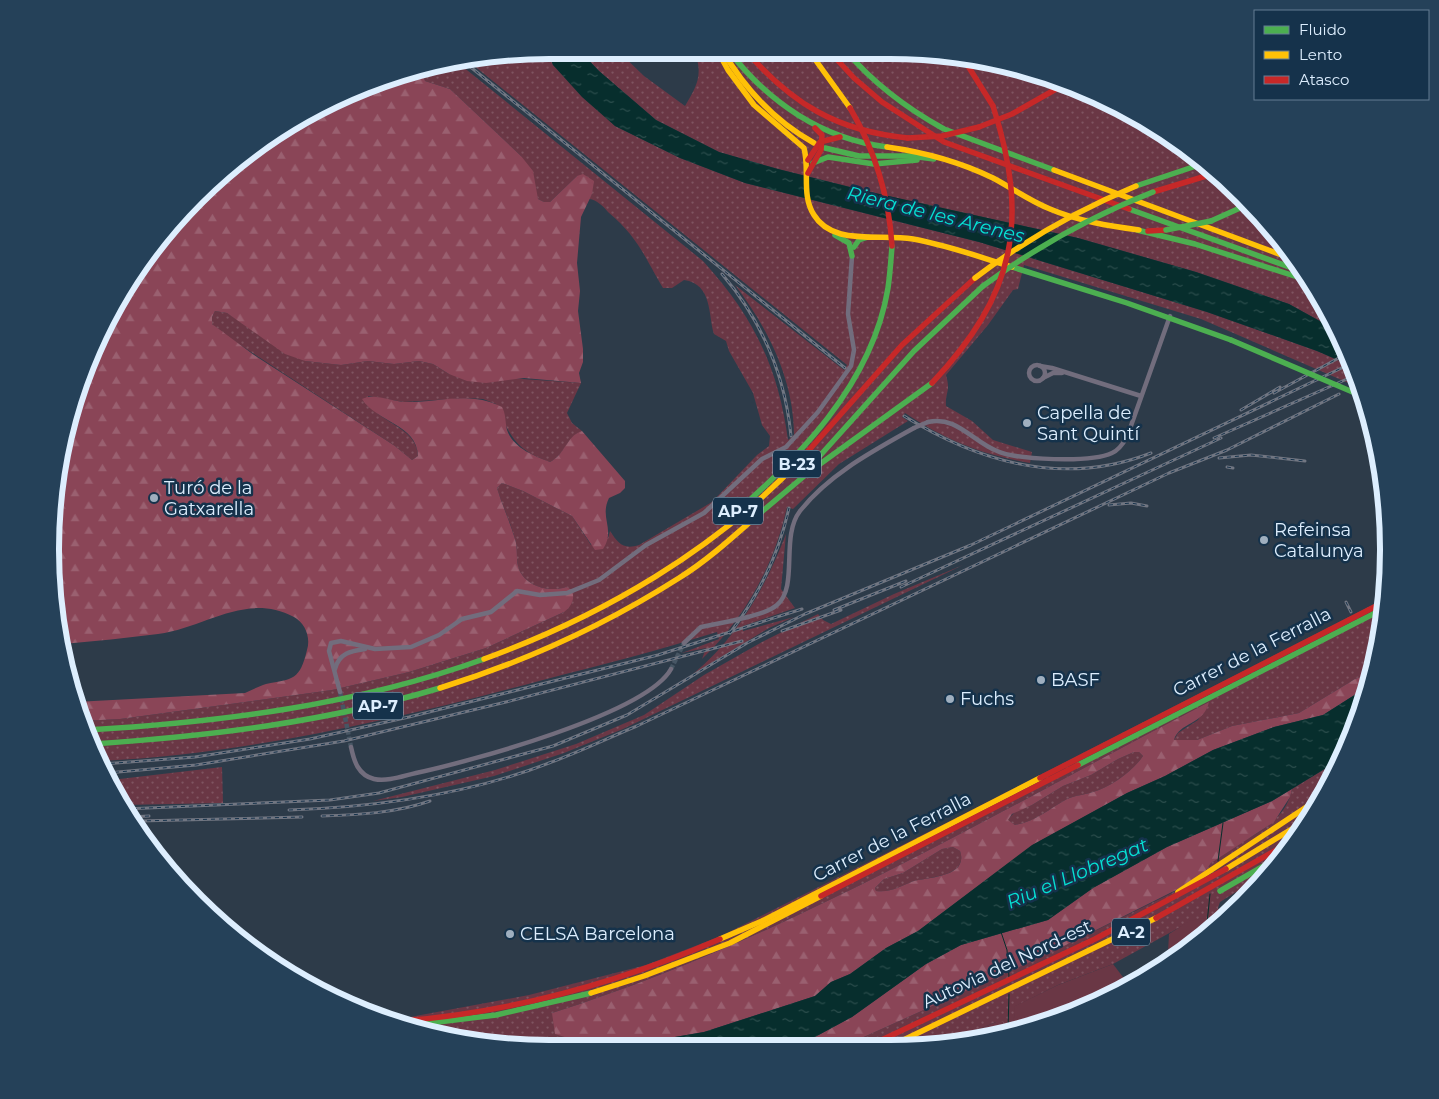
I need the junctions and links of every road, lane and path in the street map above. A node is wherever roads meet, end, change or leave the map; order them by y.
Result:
1 (722, 59) edge
2 (727, 59) edge
3 (737, 59) edge
4 (754, 59) edge
5 (815, 59) edge
6 (836, 59) edge
7 (853, 59) edge
8 (967, 65) edge
9 (1057, 89) edge
10 (805, 120) junction
11 (846, 137) junction
12 (823, 140) junction
13 (814, 144) dead end
14 (825, 148) dead end
15 (932, 158) junction
16 (811, 163) junction
17 (958, 164) junction
18 (1195, 166) edge
19 (1207, 176) edge
20 (1242, 207) edge
21 (824, 227) junction
22 (1137, 230) junction
23 (876, 235) junction
24 (850, 236) junction
25 (854, 247) junction
26 (1282, 255) edge
27 (852, 256) junction
28 (1292, 269) edge
29 (1298, 277) edge
30 (1170, 316) junction
31 (1040, 366) junction
32 (1063, 373) junction
33 (1043, 378) junction
34 (1354, 393) edge
35 (1141, 396) junction
36 (791, 487) junction
37 (1377, 606) edge
38 (1376, 613) edge
39 (590, 614) junction
40 (684, 643) tunnel mouth
41 (366, 648) junction
42 (335, 669) junction
43 (671, 669) tunnel mouth
44 (340, 692) tunnel mouth
45 (93, 730) edge
46 (99, 744) edge
47 (351, 747) tunnel mouth
48 (1308, 806) edge
49 (1293, 828) edge
50 (1276, 852) edge
51 (1265, 864) edge
52 (1220, 888) junction
53 (1149, 911) junction
54 (409, 1020) edge
55 (422, 1024) edge
56 (882, 1040) edge
57 (905, 1040) edge

1 - 16 main road
2 - 13 main road
3 - 10 main road
4 - 9 main road, bridge
5 - 39 main road, AP-7, bridge
6 - 28 main road
7 - 26 main road
8 - 36 main road, AP-7, bridge
10 - 11 main road
10 - 12 main road
11 - 12 main road
11 - 17 main road
12 - 16 main road
14 - 15 main road
15 - 16 main road
15 - 17 main road
16 - 21 main road
17 - 22 main road
18 - 39 main road, B-23, bridge
19 - 36 main road, B-23, bridge
20 - 22 main road, bridge
21 - 24 main road
21 - 27 main road
22 - 29 main road
23 - 24 main road
23 - 25 main road
23 - 30 main road
24 - 25 main road
25 - 27 main road
27 - 41 street
30 - 34 main road, bridge
30 - 35 street
31 - 32 street
31 - 33 street
31 - 33 street
32 - 33 street
32 - 35 street
35 - 40 street, bridge
36 - 46 main road, AP-7
37 - 54 main road, Carrer de la Ferralla
38 - 55 main road, Carrer de la Ferralla
39 - 45 main road, AP-7
41 - 42 street
41 - 42 street
42 - 44 street
43 - 47 street
48 - 53 main road
49 - 53 main road, Autovia del Nord-est / A-2
50 - 52 main road
51 - 52 main road
52 - 57 main road, Autovia del Nord-est / A-2
53 - 56 main road, Autovia del Nord-est / A-2

